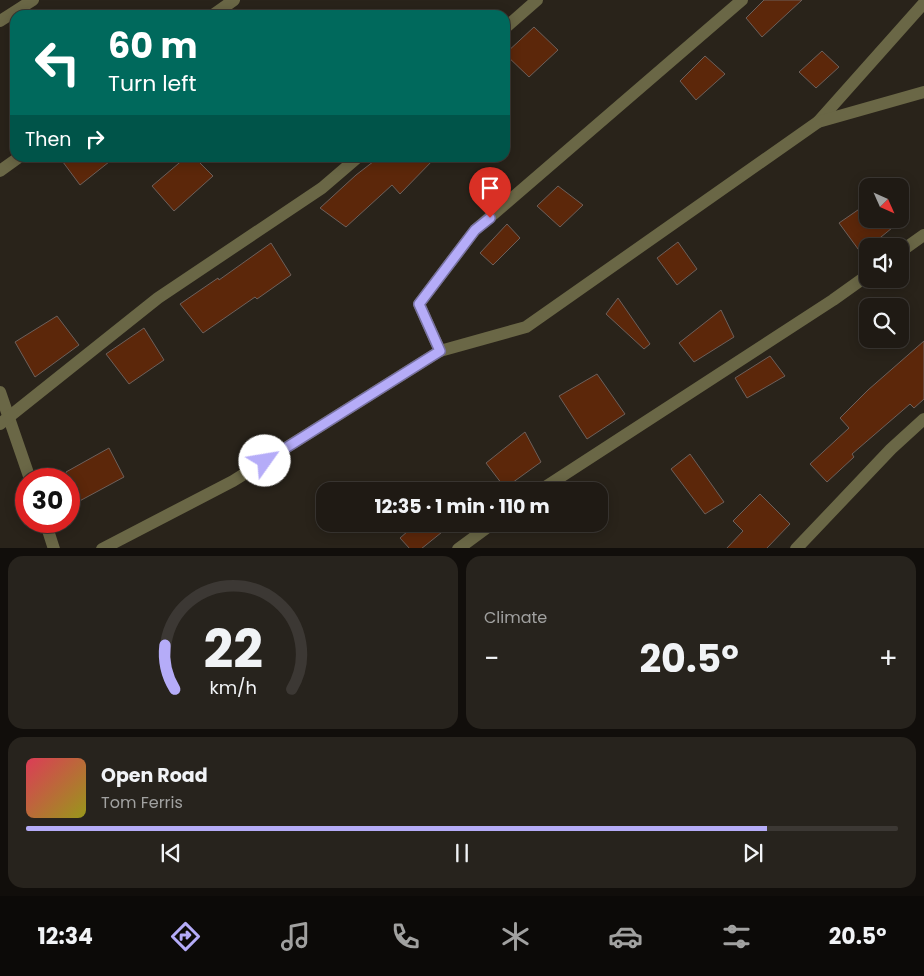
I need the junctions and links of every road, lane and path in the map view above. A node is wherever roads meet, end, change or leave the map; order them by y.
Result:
1 (33, 0) edge
2 (234, 0) edge
3 (537, 0) edge
4 (742, 0) edge
5 (924, 3) edge
6 (17, 10) edge
7 (220, 10) edge
8 (510, 24) edge
9 (924, 92) edge
10 (818, 122) junction
11 (12, 162) edge
12 (352, 162) edge
13 (0, 170) edge
14 (924, 235) edge
15 (909, 246) edge
16 (859, 281) edge
17 (440, 351) junction
18 (0, 392) edge
19 (924, 419) edge
20 (5, 420) edge
21 (25, 468) edge
22 (553, 482) edge
23 (481, 532) edge
24 (48, 533) edge
25 (54, 548) edge
26 (102, 548) edge
27 (458, 548) edge
28 (796, 548) edge

1 - 6 street
2 - 7 street
3 - 8 street
4 - 17 street
5 - 10 street
9 - 10 street
10 - 17 street
11 - 13 street
12 - 20 street
14 - 15 street
16 - 22 street
17 - 26 street
18 - 20 street
19 - 28 street
20 - 21 street
23 - 27 street
24 - 25 street

